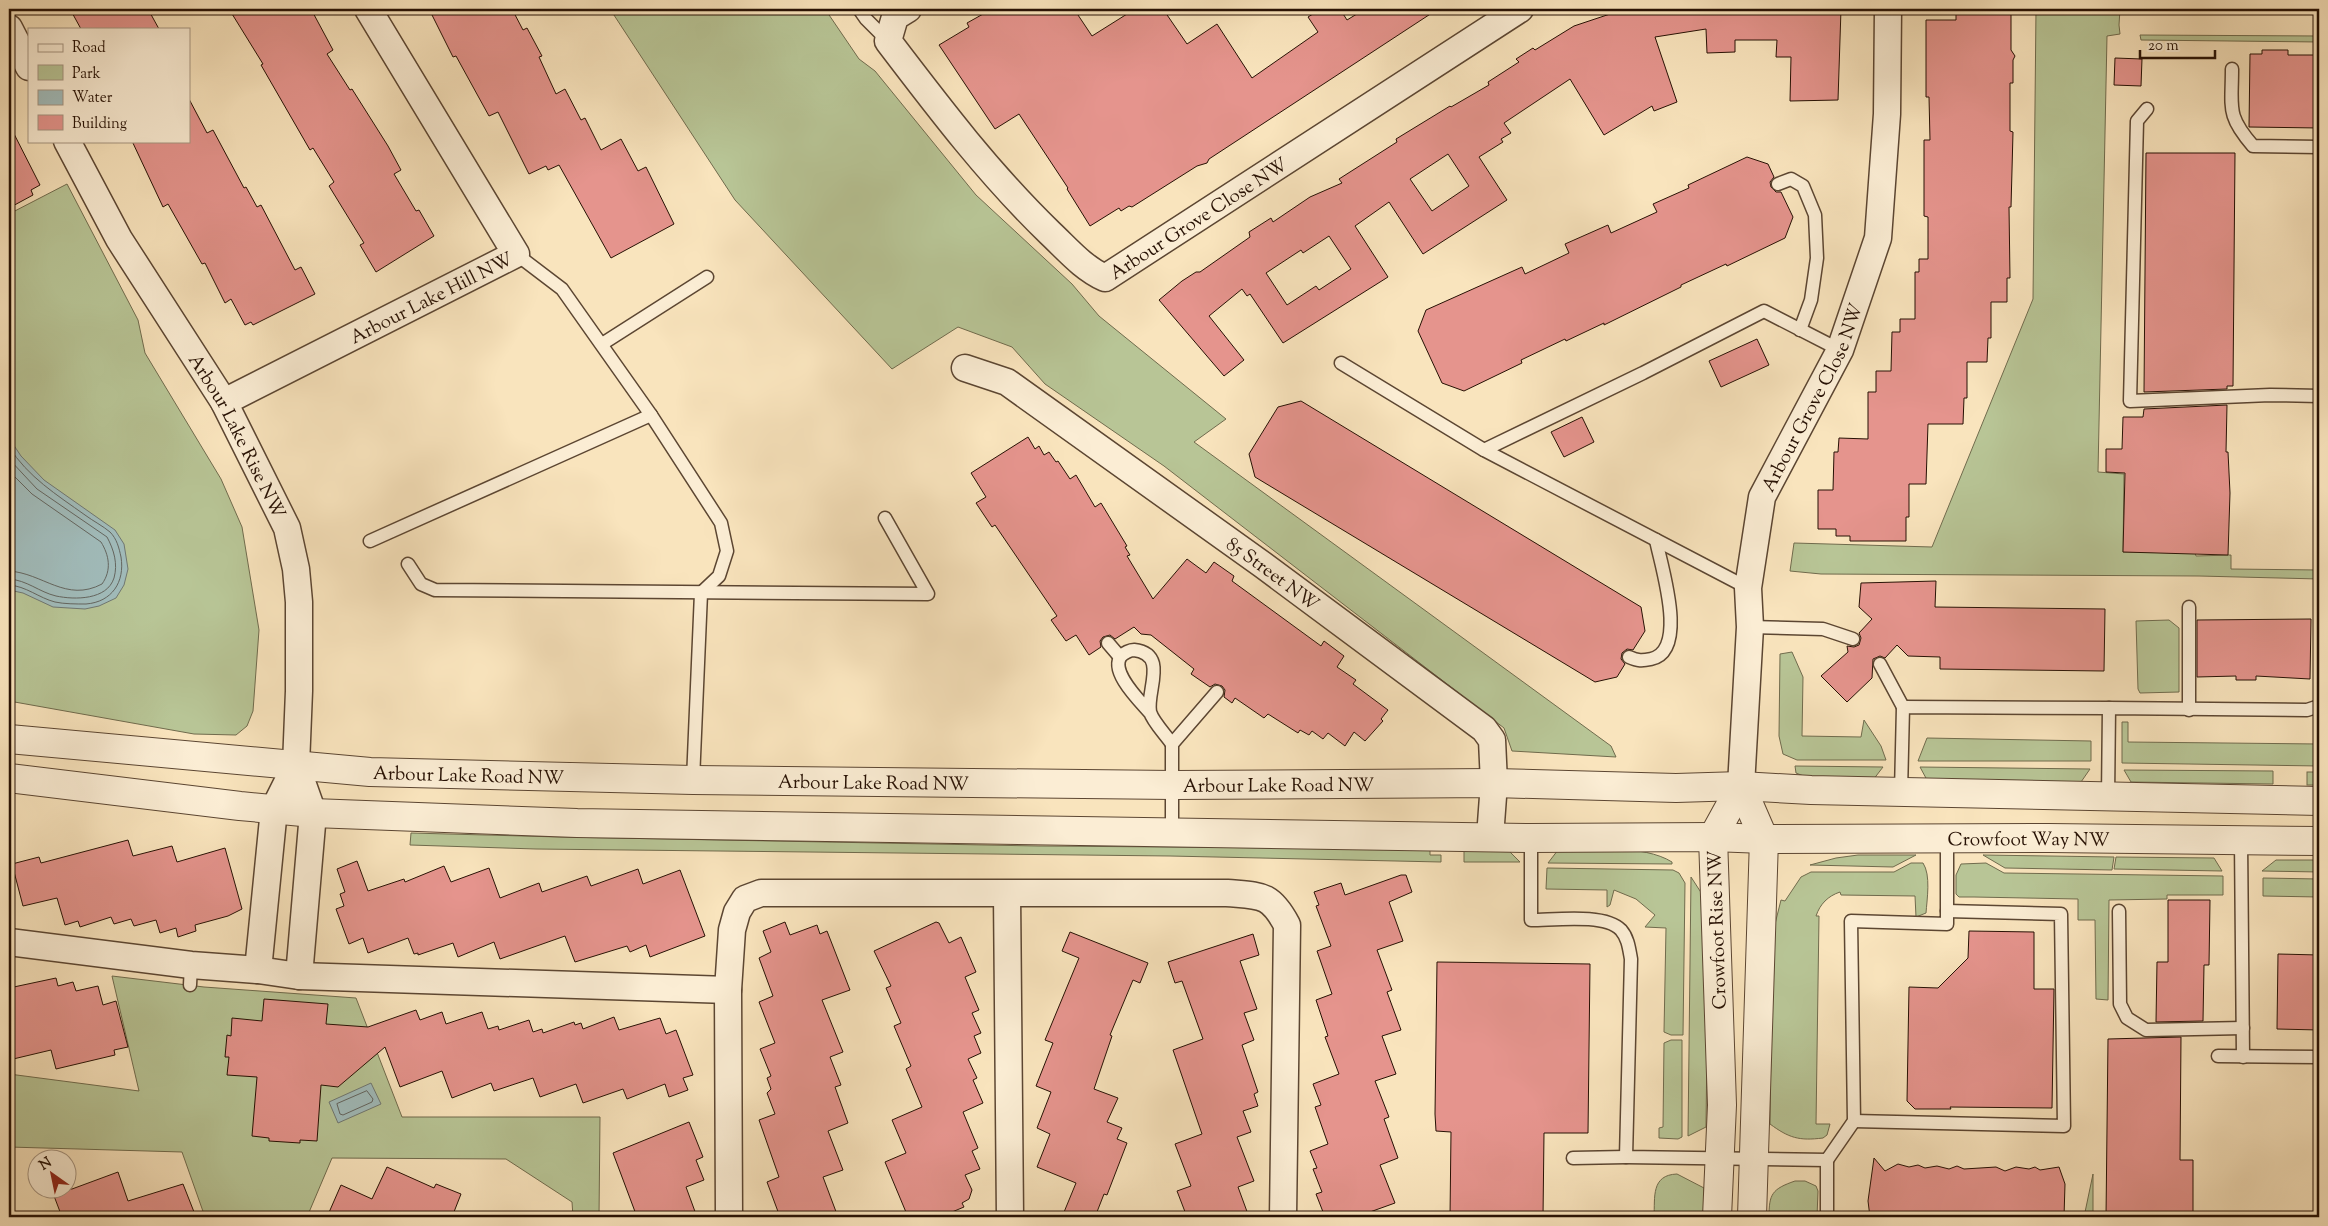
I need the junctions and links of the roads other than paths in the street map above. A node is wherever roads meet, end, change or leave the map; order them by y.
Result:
1 (368, 9) edge
2 (859, 9) edge
3 (908, 9) edge
4 (1520, 9) edge
5 (1888, 9) edge
6 (9, 28) edge
7 (888, 41) junction
8 (28, 65) edge
9 (2232, 69) dead end
10 (2147, 110) dead end
11 (68, 142) edge
12 (2319, 147) edge
13 (1778, 184) dead end
14 (516, 254) junction
15 (706, 277) dead end
16 (1800, 330) junction
17 (602, 344) junction
18 (1840, 350) junction
19 (1341, 363) dead end
20 (965, 368) dead end
21 (2319, 396) edge
22 (224, 402) junction
23 (651, 415) junction
24 (1484, 450) junction
25 (885, 518) dead end
26 (1656, 540) junction
27 (370, 541) dead end
28 (408, 564) dead end
29 (1748, 588) junction
30 (700, 593) junction
31 (2189, 607) dead end
32 (1750, 627) junction
33 (1854, 638) dead end
34 (1108, 643) dead end
35 (1120, 657) junction
36 (1629, 657) dead end
37 (1880, 664) dead end
38 (1217, 692) dead end
39 (2319, 706) edge
40 (1903, 707) junction
41 (2109, 708) junction
42 (2188, 710) junction
43 (1151, 714) junction
44 (9, 739) edge
45 (1172, 744) junction
46 (296, 765) junction
47 (9, 778) edge
48 (693, 780) junction
49 (1494, 783) junction
50 (1172, 785) junction
51 (1741, 786) junction
52 (1901, 792) junction
53 (2108, 798) junction
54 (2319, 801) edge
55 (274, 809) junction
56 (313, 813) junction
57 (1172, 832) junction
58 (1490, 837) junction
59 (1738, 837) junction
60 (1531, 838) junction
61 (1947, 839) junction
62 (2241, 840) junction
63 (2319, 841) edge
64 (1007, 894) junction
65 (1947, 911) junction
66 (2119, 911) dead end
67 (9, 942) edge
68 (258, 970) junction
69 (298, 976) junction
70 (728, 990) junction
71 (2243, 1028) junction
72 (2218, 1056) dead end
73 (2243, 1056) junction
74 (2319, 1057) edge
75 (1854, 1121) junction
76 (1721, 1157) junction
77 (1573, 1158) dead end
78 (1626, 1158) junction
79 (1755, 1159) junction
80 (1827, 1160) junction
81 (729, 1217) edge
82 (1010, 1217) edge
83 (1283, 1217) edge
84 (1717, 1217) edge
85 (1752, 1217) edge
86 (1827, 1217) edge

1 - 14 street, Arbour Lake Hill NW
2 - 7 lane
3 - 7 street
4 - 7 street, Arbour Grove Close NW
5 - 18 street, Arbour Grove Close NW
6 - 8 street
9 - 12 lane
10 - 21 lane
11 - 22 street, Arbour Lake Rise NW
13 - 16 lane
14 - 17 lane
14 - 22 street, Arbour Lake Hill NW
15 - 17 lane
16 - 18 lane
16 - 24 lane
17 - 23 lane
18 - 29 street, Arbour Grove Close NW
19 - 24 lane
20 - 49 street, 85 Street NW
22 - 46 street, Arbour Lake Rise NW
23 - 27 lane
23 - 30 lane
24 - 26 lane
25 - 30 lane
26 - 29 lane
26 - 36 lane
28 - 30 lane
29 - 32 street, Arbour Grove Close NW
30 - 48 lane
31 - 42 lane
32 - 33 lane
32 - 51 street, Arbour Grove Close NW
34 - 35 lane
35 - 43 lane
35 - 43 lane
37 - 40 lane
38 - 45 lane
39 - 42 lane
40 - 41 lane
40 - 52 lane
41 - 42 lane
41 - 53 lane
43 - 45 lane
44 - 46 street, Arbour Lake Road NW
45 - 50 lane
46 - 48 street, Arbour Lake Road NW
46 - 55 street
46 - 56 street
47 - 55 street
48 - 50 street, Arbour Lake Road NW
49 - 50 street, Arbour Lake Road NW
49 - 51 street, Arbour Lake Road NW
49 - 58 street, 85 Street NW
50 - 57 lane
51 - 52 street
51 - 59 street, Crowfoot Rise NW
51 - 59 street, Crowfoot Rise NW
52 - 53 street
53 - 54 street
55 - 56 street
55 - 68 street
56 - 57 street
56 - 69 street
57 - 58 street
58 - 60 street
59 - 60 street
59 - 61 street, Crowfoot Way NW
59 - 76 street, Crowfoot Rise NW
59 - 79 street, Crowfoot Rise NW
60 - 78 lane
61 - 62 street, Crowfoot Way NW
61 - 65 lane
62 - 63 street, Crowfoot Way NW
62 - 71 lane
64 - 70 street
64 - 82 street
64 - 83 street
65 - 75 lane
65 - 75 lane
66 - 71 lane
67 - 68 street
68 - 69 street
69 - 70 street
70 - 81 street
71 - 73 lane
72 - 73 lane
73 - 74 lane
75 - 80 lane
76 - 78 lane
76 - 79 lane
76 - 84 street, Crowfoot Rise NW
77 - 78 lane
79 - 80 lane
79 - 85 street, Crowfoot Rise NW
80 - 86 lane

